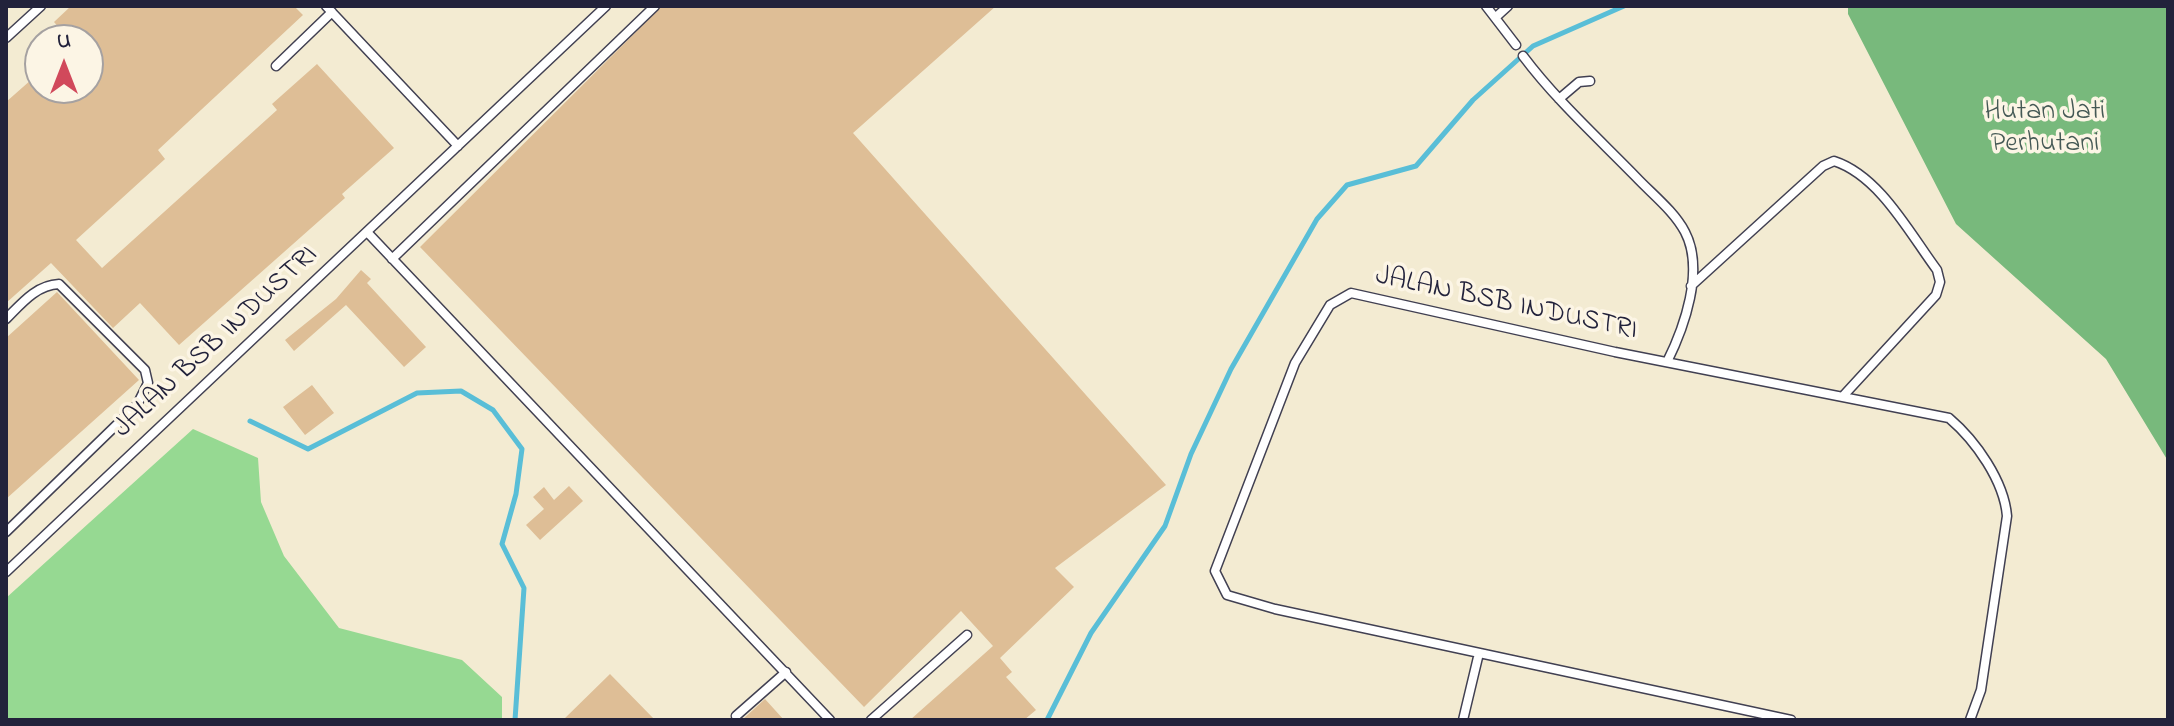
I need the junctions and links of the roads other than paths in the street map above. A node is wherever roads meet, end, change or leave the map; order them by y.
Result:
1 (41, 6) edge
2 (606, 6) edge
3 (655, 6) edge
4 (1486, 6) edge
5 (1508, 6) edge
6 (329, 9) edge
7 (1496, 17) junction
8 (6, 38) edge
9 (1516, 45) dead end
10 (1523, 56) dead end
11 (276, 66) dead end
12 (1590, 81) dead end
13 (1559, 99) junction
14 (458, 146) junction
15 (367, 232) junction
16 (392, 259) junction
17 (1691, 286) junction
18 (6, 319) edge
19 (1667, 362) junction
20 (1844, 395) junction
21 (6, 532) edge
22 (6, 572) edge
23 (967, 635) dead end
24 (1479, 653) junction
25 (786, 672) junction
26 (736, 716) dead end
27 (830, 720) edge
28 (871, 720) edge
29 (1463, 720) edge
30 (1791, 720) edge
31 (1970, 720) edge

1 - 8 lane
2 - 14 lane, JALAN BSB INDUSTRI
3 - 16 lane
4 - 7 lane
5 - 7 lane
6 - 11 lane
6 - 14 lane
7 - 9 lane
10 - 13 lane, JALAN BSB INDUSTRI
12 - 13 lane
13 - 17 lane, JALAN BSB INDUSTRI
14 - 15 lane, JALAN BSB INDUSTRI
15 - 16 lane
15 - 22 lane, JALAN BSB INDUSTRI
16 - 25 lane
17 - 19 lane, JALAN BSB INDUSTRI
17 - 20 lane
18 - 21 lane
19 - 20 lane, JALAN BSB INDUSTRI
19 - 24 lane, JALAN BSB INDUSTRI
20 - 31 lane, JALAN BSB INDUSTRI
23 - 28 lane
24 - 29 lane
24 - 30 lane
25 - 26 lane
25 - 27 lane

